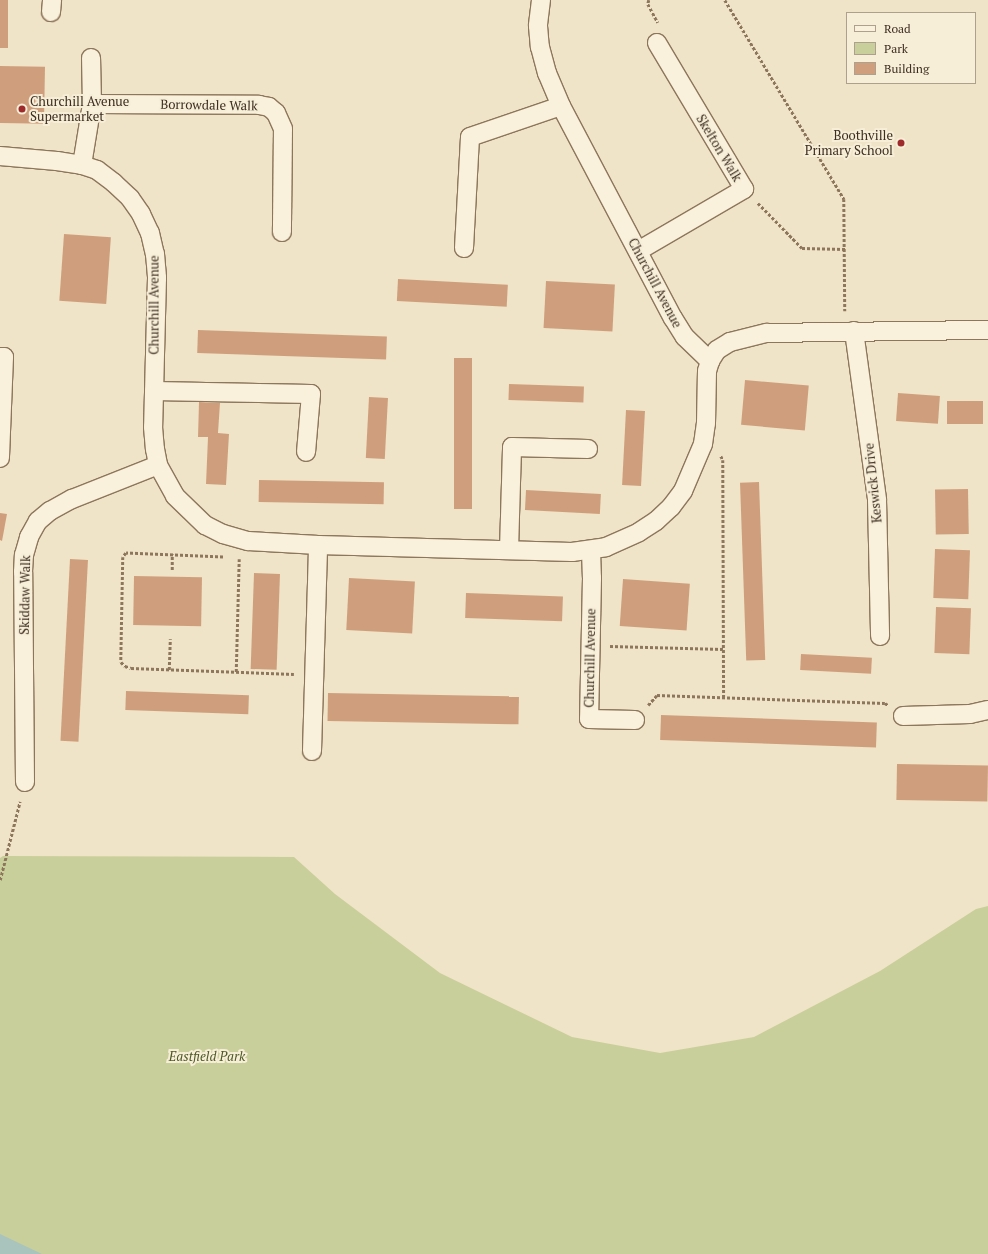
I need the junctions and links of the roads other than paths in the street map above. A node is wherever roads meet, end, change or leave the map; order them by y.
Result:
1 (541, 0) edge
2 (657, 43) dead end
3 (92, 58) dead end
4 (92, 104) junction
5 (561, 106) junction
6 (0, 156) edge
7 (82, 165) junction
8 (282, 232) dead end
9 (464, 248) dead end
10 (638, 251) junction
11 (988, 330) edge
12 (849, 331) junction
13 (0, 357) edge
14 (710, 361) junction
15 (154, 391) junction
16 (588, 449) dead end
17 (306, 452) dead end
18 (0, 458) edge
19 (158, 465) junction
20 (318, 545) junction
21 (510, 550) junction
22 (591, 551) junction
23 (880, 636) dead end
24 (988, 710) edge
25 (903, 716) road end
26 (635, 720) road end
27 (312, 751) dead end
28 (25, 782) road end

1 - 5 street, Churchill Avenue
2 - 10 street, Skelton Walk
3 - 4 street
4 - 7 street
4 - 8 street, Borrowdale Walk
5 - 9 street
5 - 10 street, Churchill Avenue
6 - 7 street, Churchill Avenue
7 - 15 street, Churchill Avenue
10 - 14 street, Churchill Avenue
11 - 12 street
12 - 14 street
12 - 23 street, Keswick Drive
13 - 18 street
14 - 22 street, Churchill Avenue
15 - 17 street
15 - 19 street, Churchill Avenue
16 - 21 street
19 - 20 street, Churchill Avenue
19 - 28 street, Skiddaw Walk
20 - 21 street, Churchill Avenue
20 - 27 street
21 - 22 street, Churchill Avenue
22 - 26 street, Churchill Avenue
24 - 25 street

